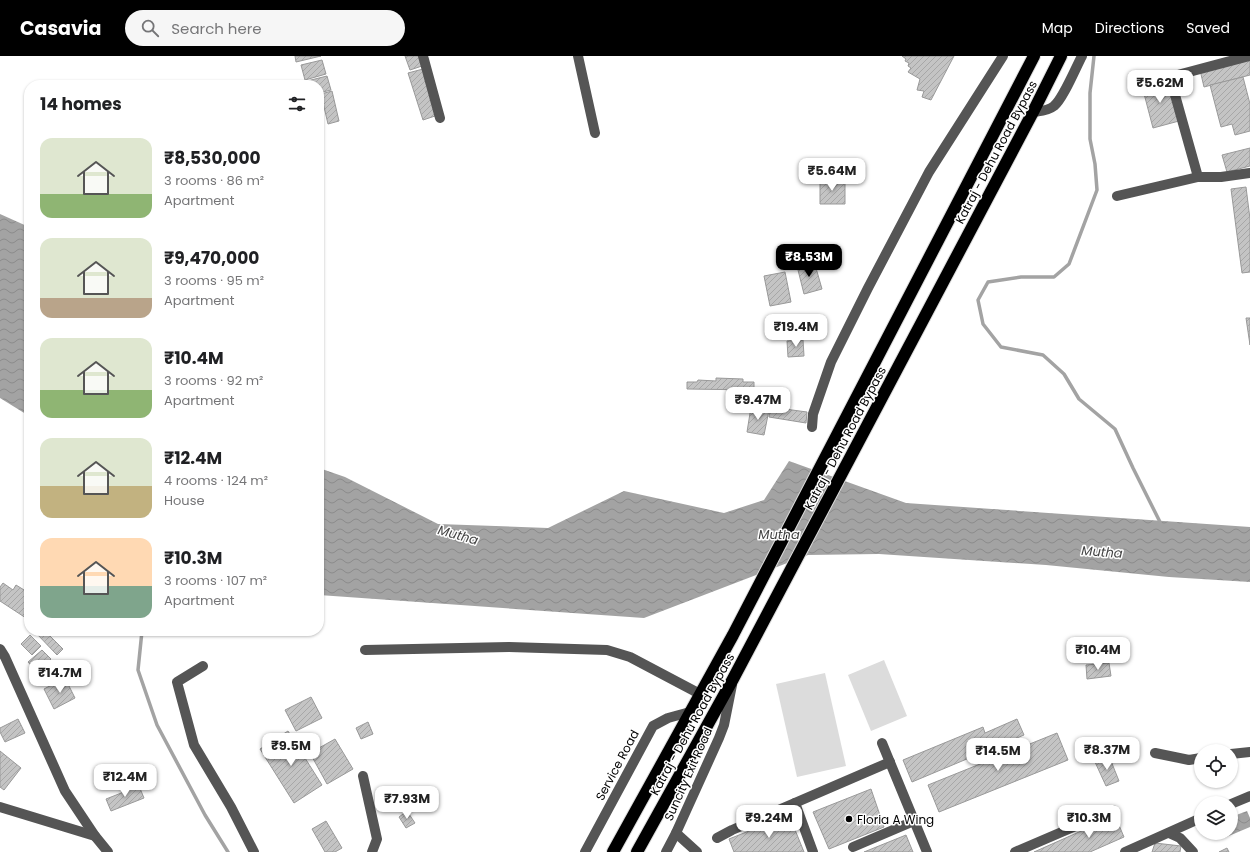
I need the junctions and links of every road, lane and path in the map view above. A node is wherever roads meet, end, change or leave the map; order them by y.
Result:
1 (423, 56) edge
2 (578, 56) edge
3 (1003, 56) edge
4 (1034, 56) edge
5 (1061, 56) edge
6 (1082, 56) edge
7 (1249, 56) edge
8 (1033, 112) junction
9 (440, 118) dead end
10 (595, 133) dead end
11 (1250, 173) edge
12 (1198, 177) junction
13 (1117, 196) dead end
14 (812, 427) dead end
15 (0, 649) edge
16 (365, 650) dead end
17 (203, 666) dead end
18 (733, 679) junction
19 (700, 694) junction
20 (690, 712) junction
21 (882, 743) dead end
22 (1250, 752) edge
23 (1155, 753) dead end
24 (1238, 753) edge
25 (1194, 759) edge
26 (890, 762) junction
27 (363, 776) dead end
28 (1250, 796) edge
29 (1238, 801) edge
30 (795, 803) junction
31 (0, 807) edge
32 (1113, 810) dead end
33 (914, 821) junction
34 (1194, 821) edge
35 (676, 833) junction
36 (1169, 833) junction
37 (95, 836) junction
38 (717, 838) dead end
39 (853, 847) dead end
40 (108, 852) edge
41 (254, 852) edge
42 (372, 852) edge
43 (586, 852) edge
44 (613, 852) edge
45 (637, 852) edge
46 (666, 852) edge
47 (697, 852) edge
48 (813, 852) edge
49 (927, 852) edge
50 (1015, 852) edge
51 (1125, 852) edge
52 (1193, 852) edge

1 - 9 street
2 - 10 street
3 - 14 street
4 - 19 highway, Katraj - Dehu Road Bypass
5 - 8 highway, Katraj - Dehu Road Bypass
6 - 8 street
7 - 12 street
8 - 18 highway, Katraj - Dehu Road Bypass
11 - 12 street
12 - 13 street
15 - 37 street
16 - 19 street
17 - 41 street
18 - 35 street, Suncity Exit Road
18 - 45 highway, Katraj - Dehu Road Bypass
19 - 20 highway, Katraj - Dehu Road Bypass
20 - 43 street, Service Road
20 - 44 highway, Katraj - Dehu Road Bypass
21 - 26 street
22 - 24 street
23 - 25 street
26 - 30 street
26 - 33 street
27 - 42 street
28 - 29 street
30 - 38 street
30 - 48 street
31 - 37 street
32 - 50 street
33 - 39 street
33 - 49 street
34 - 36 street
35 - 46 street
35 - 47 street
36 - 51 street
36 - 52 street
37 - 40 street

